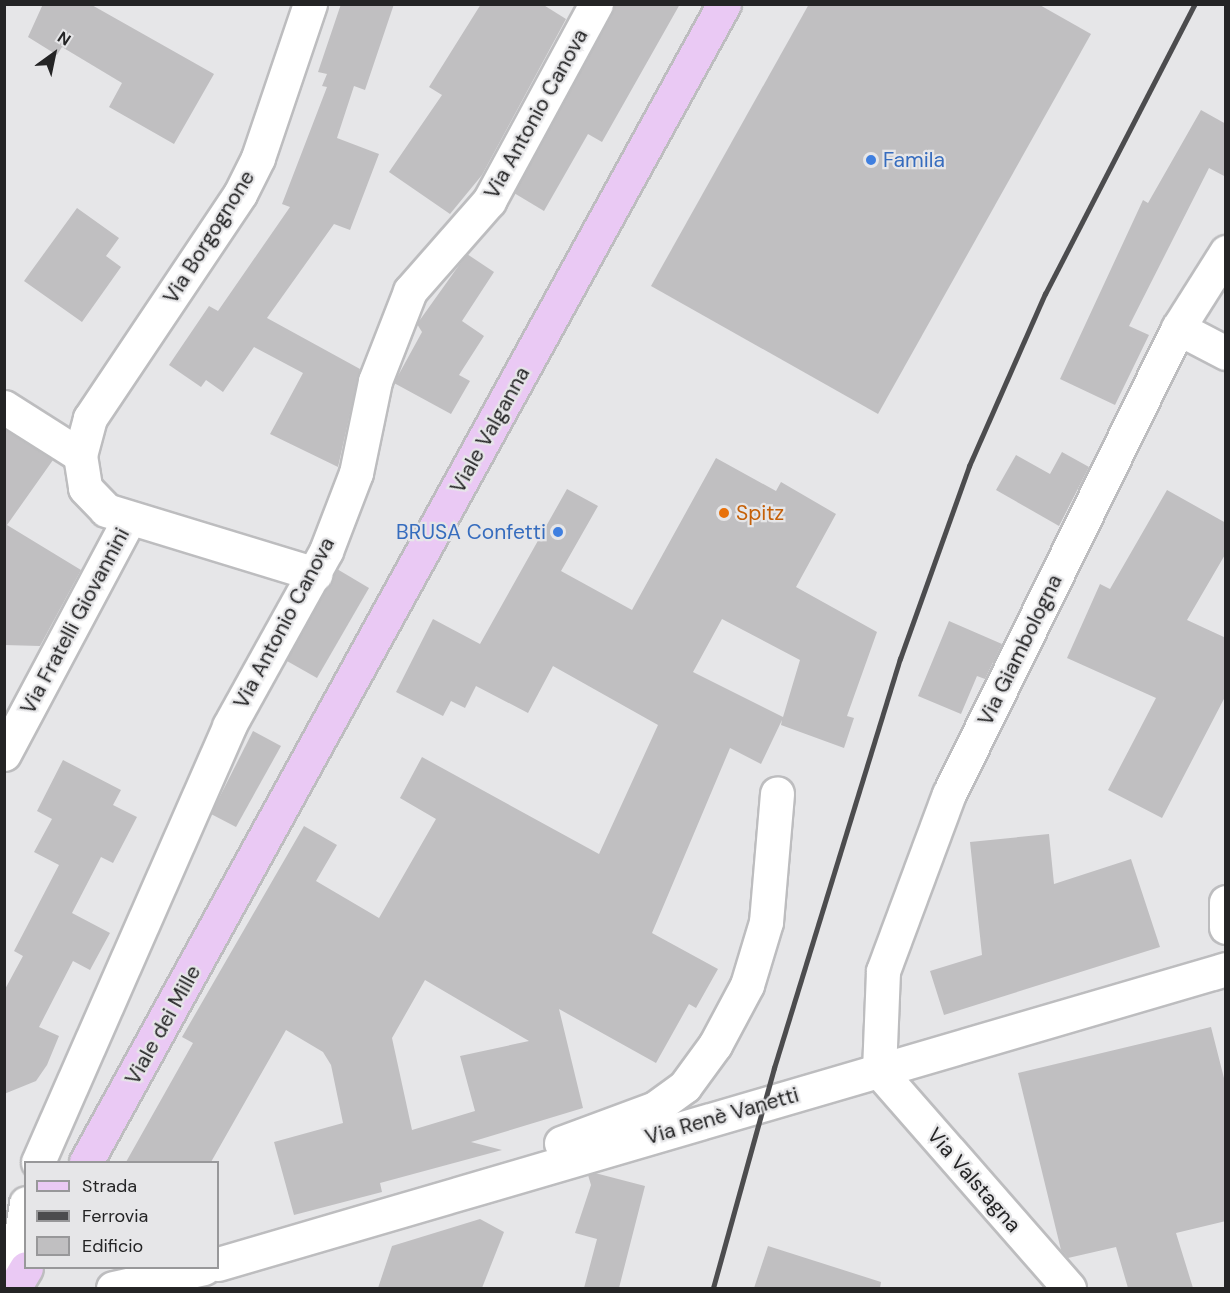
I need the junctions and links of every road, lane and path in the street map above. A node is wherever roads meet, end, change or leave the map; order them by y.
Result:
1 (310, 4) edge
2 (596, 4) edge
3 (724, 4) edge
4 (1226, 252) edge
5 (1178, 328) junction
6 (1226, 353) edge
7 (4, 407) edge
8 (80, 455) junction
9 (129, 519) junction
10 (315, 574) junction
11 (4, 754) edge
12 (777, 793) dead end
13 (240, 887) joint
14 (1226, 902) edge
15 (1226, 927) edge
16 (1226, 969) edge
17 (879, 1071) junction
18 (38, 1161) edge
19 (87, 1161) edge
20 (537, 1170) junction
21 (24, 1216) edge
22 (219, 1264) edge
23 (25, 1269) edge
24 (198, 1269) edge
25 (203, 1269) edge
26 (13, 1288) edge
27 (113, 1288) edge
28 (209, 1288) edge
29 (1069, 1288) edge

1 - 8 street, Via Borgognone
2 - 10 street, Via Antonio Canova
3 - 13 main road, Viale Valganna
4 - 5 street, Via Giambologna
5 - 6 street
5 - 17 street, Via Giambologna
7 - 8 street
8 - 9 street, Via Borgognone
9 - 10 street, Via Borgognone
9 - 11 street, Via Fratelli Giovannini
10 - 18 street, Via Antonio Canova
12 - 20 street
13 - 19 main road, Viale dei Mille
14 - 15 street
16 - 17 street, Via Renè Vanetti
17 - 20 street, Via Renè Vanetti
17 - 29 street, Via Valstagna
20 - 22 street, Via Renè Vanetti
21 - 26 street
23 - 26 main road
24 - 27 street
25 - 28 street

